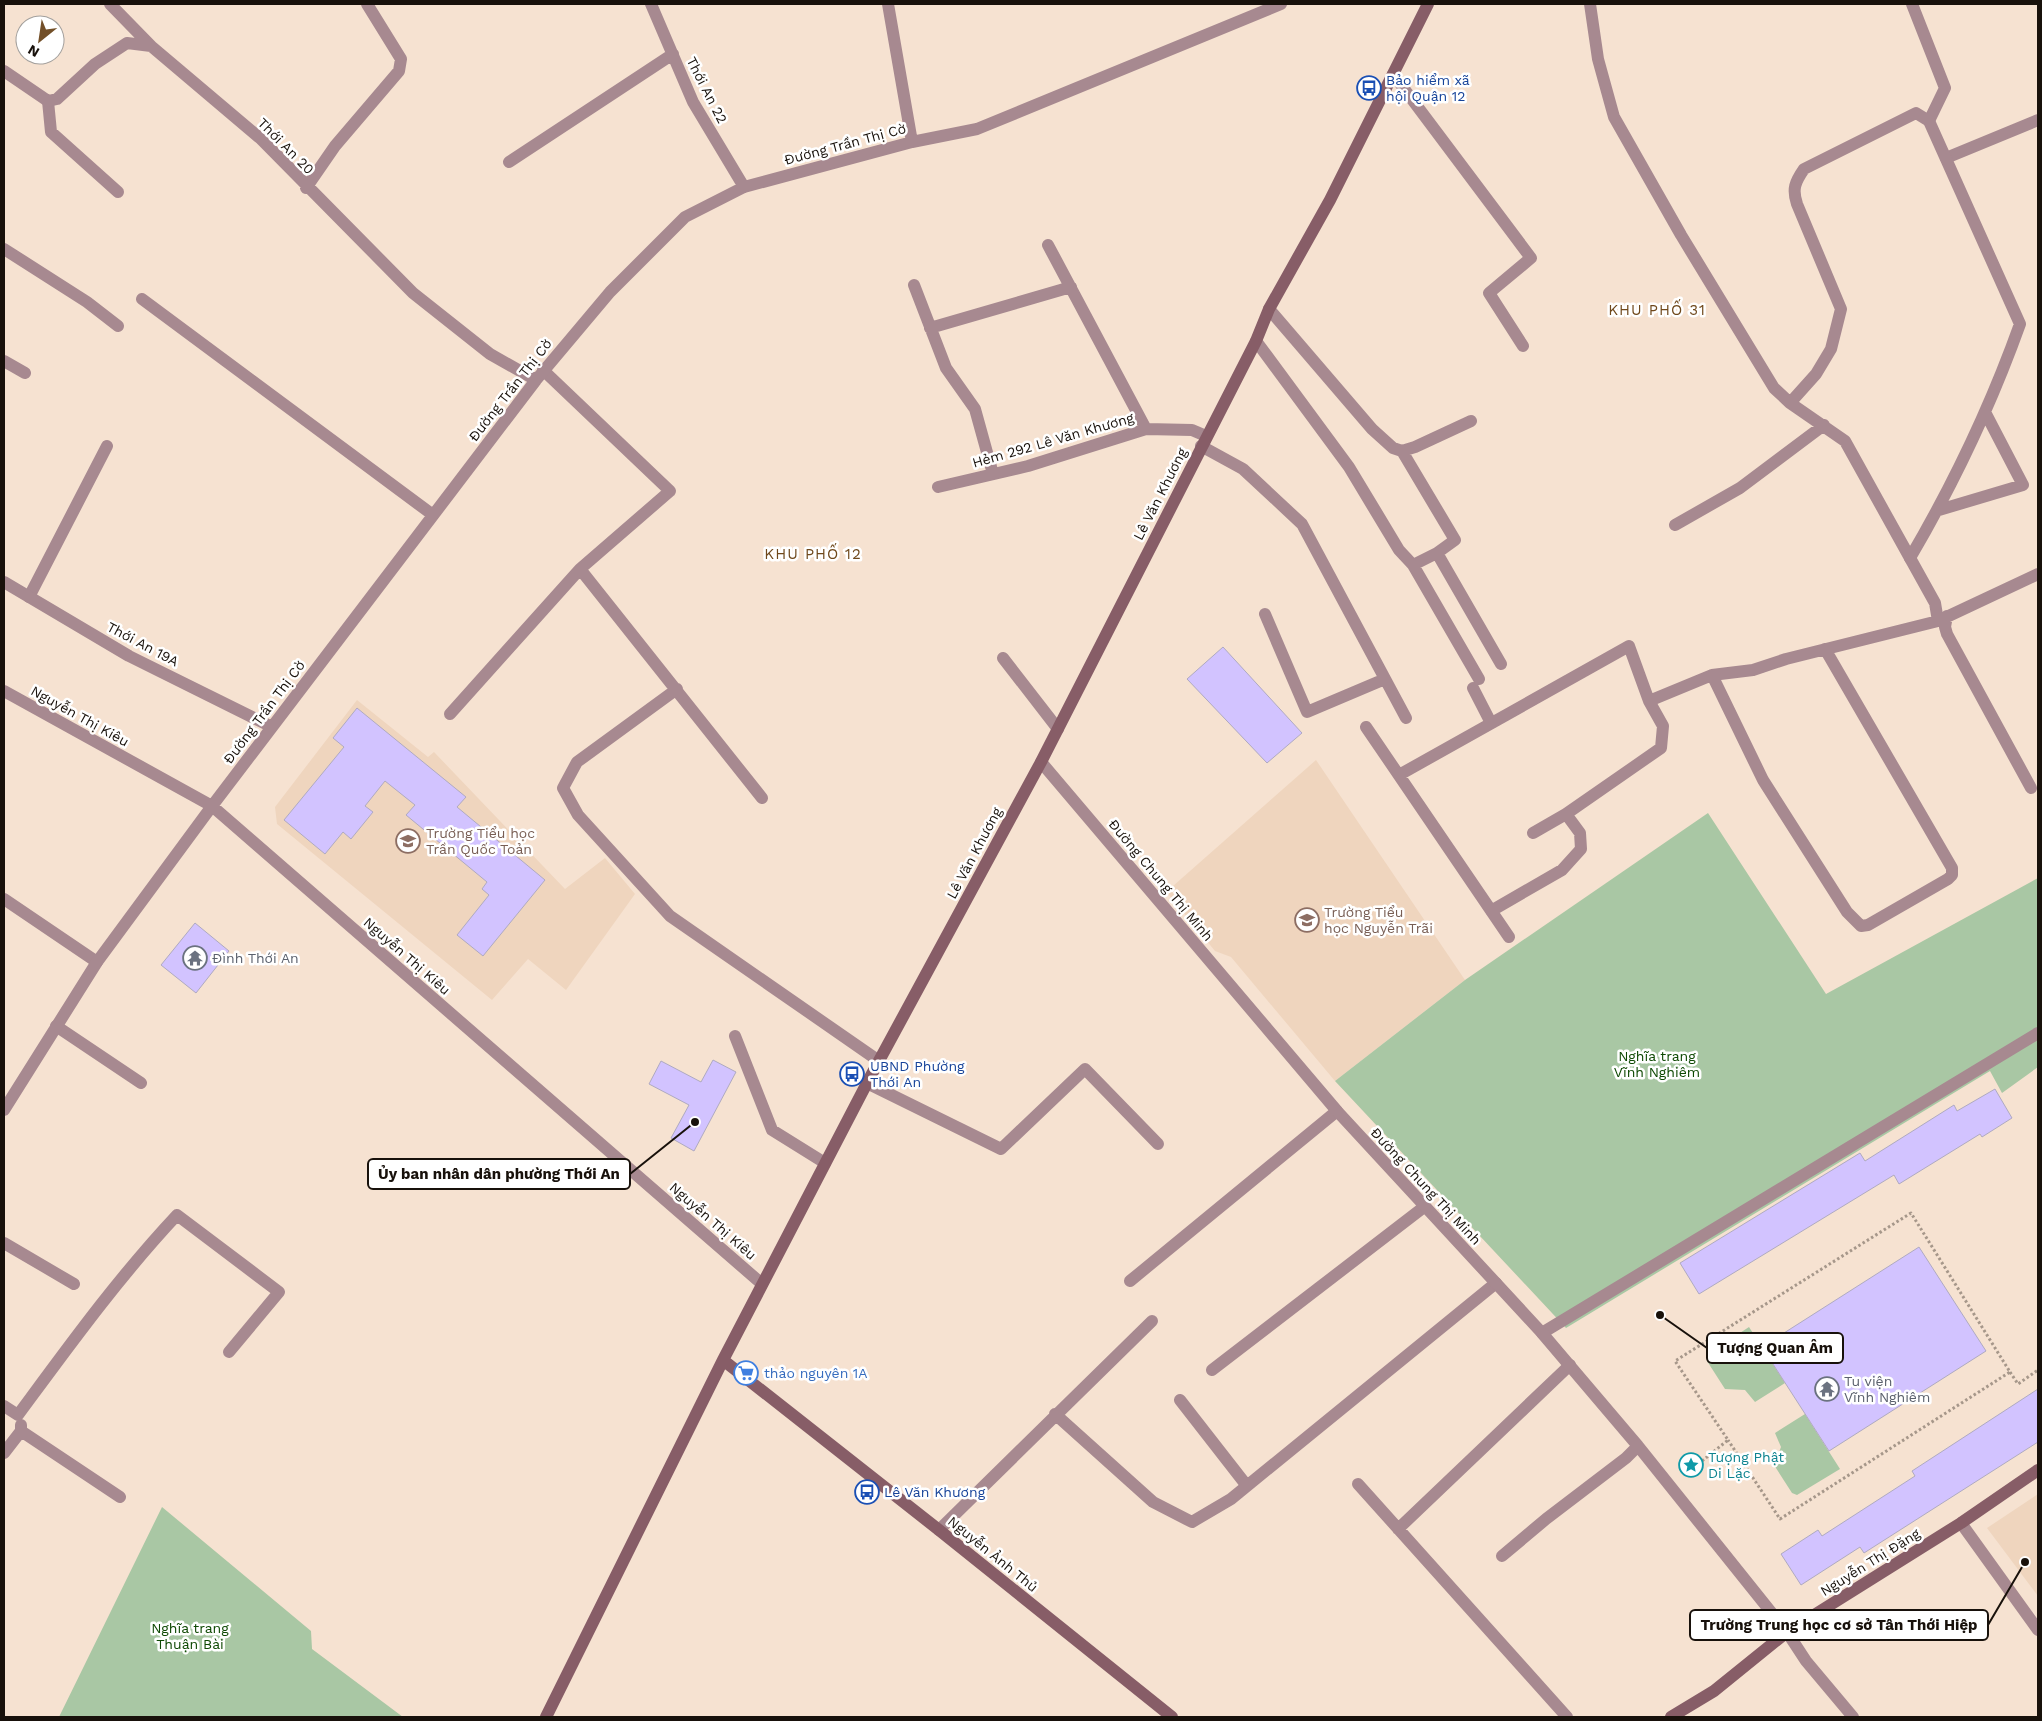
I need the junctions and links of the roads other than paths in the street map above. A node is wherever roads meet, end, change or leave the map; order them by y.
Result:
1 (110, 4) edge
2 (367, 4) edge
3 (651, 4) edge
4 (888, 4) edge
5 (1281, 4) edge
6 (1428, 4) edge
7 (1590, 4) edge
8 (1912, 4) edge
9 (151, 46) junction
10 (673, 54) junction
11 (4, 71) edge
12 (1393, 74) junction
13 (48, 101) junction
14 (2038, 120) edge
15 (1929, 121) junction
16 (912, 142) junction
17 (1946, 158) junction
18 (508, 162) dead end
19 (744, 186) junction
20 (306, 188) junction
21 (118, 192) dead end
22 (1048, 245) dead end
23 (4, 249) edge
24 (914, 285) dead end
25 (1071, 287) junction
26 (142, 299) dead end
27 (1269, 309) junction
28 (118, 326) dead end
29 (930, 328) junction
30 (1256, 341) junction
31 (1523, 346) dead end
32 (4, 361) edge
33 (25, 373) dead end
34 (539, 375) junction
35 (1790, 403) junction
36 (1985, 412) junction
37 (1471, 421) dead end
38 (1824, 426) junction
39 (1146, 429) junction
40 (1204, 441) junction
41 (107, 446) dead end
42 (1402, 451) junction
43 (993, 474) junction
44 (938, 487) dead end
45 (1939, 510) junction
46 (433, 515) junction
47 (1675, 526) dead end
48 (1437, 553) junction
49 (1910, 558) junction
50 (1413, 566) junction
51 (580, 569) junction
52 (2038, 574) edge
53 (4, 582) edge
54 (29, 596) junction
55 (1265, 614) dead end
56 (1942, 619) junction
57 (1825, 649) junction
58 (1003, 658) dead end
59 (1501, 664) dead end
60 (1712, 674) junction
61 (1385, 679) junction
62 (677, 689) junction
63 (4, 691) edge
64 (1649, 701) junction
65 (450, 714) dead end
66 (1406, 718) dead end
67 (1491, 723) junction
68 (272, 727) junction
69 (1366, 727) dead end
70 (1058, 729) junction
71 (1041, 762) junction
72 (1399, 775) junction
73 (2031, 788) dead end
74 (762, 798) dead end
75 (212, 806) junction
76 (1566, 814) junction
77 (1533, 832) dead end
78 (4, 900) edge
79 (1491, 910) junction
80 (1509, 937) dead end
81 (98, 962) junction
82 (56, 1026) junction
83 (2038, 1033) edge
84 (735, 1036) dead end
85 (879, 1061) junction
86 (141, 1083) dead end
87 (867, 1083) junction
88 (4, 1110) edge
89 (1337, 1111) junction
90 (1158, 1144) dead end
91 (825, 1163) junction
92 (1424, 1207) junction
93 (4, 1243) edge
94 (1130, 1281) dead end
95 (1496, 1283) junction
96 (74, 1284) dead end
97 (762, 1284) junction
98 (1152, 1321) dead end
99 (1542, 1333) junction
100 (229, 1352) dead end
101 (722, 1360) junction
102 (1570, 1365) junction
103 (1212, 1370) dead end
104 (1180, 1400) dead end
105 (4, 1406) edge
106 (1055, 1414) junction
107 (18, 1415) junction
108 (21, 1431) junction
109 (1638, 1446) junction
110 (4, 1453) edge
111 (2038, 1470) edge
112 (1358, 1484) dead end
113 (1247, 1486) junction
114 (120, 1497) dead end
115 (1962, 1523) junction
116 (1398, 1529) junction
117 (939, 1530) junction
118 (1502, 1556) dead end
119 (2038, 1630) edge
120 (1787, 1632) junction
121 (546, 1717) edge
122 (1172, 1717) edge
123 (1568, 1717) edge
124 (1671, 1717) edge
125 (1853, 1717) edge

1 - 9 street, Thới An 20
2 - 20 street
3 - 10 street, Thới An 22
4 - 16 street
5 - 16 street, Đường Trần Thị Cờ
6 - 12 main road, Lê Văn Khương
7 - 35 street
8 - 15 street
9 - 13 street
9 - 20 street, Thới An 20
10 - 18 street
10 - 19 street, Thới An 22
11 - 13 street
12 - 27 main road, Lê Văn Khương
12 - 31 street
13 - 21 street
14 - 17 street
15 - 17 street
15 - 35 street
16 - 19 street, Đường Trần Thị Cờ
17 - 36 street
19 - 34 street, Đường Trần Thị Cờ
20 - 34 street, Thới An 20
22 - 25 street, Hẻm 292 Lê Văn Khương
23 - 28 street
24 - 29 street
25 - 29 street
25 - 39 street, Hẻm 292 Lê Văn Khương
26 - 46 street
27 - 30 main road, Lê Văn Khương
27 - 42 street
29 - 43 street
30 - 40 main road, Lê Văn Khương
30 - 50 street
32 - 33 street
34 - 46 street, Đường Trần Thị Cờ
34 - 51 street, Thới An 20
35 - 38 street
36 - 45 street
36 - 45 street
37 - 42 street
38 - 47 street
38 - 49 street
39 - 40 street, Hẻm 292 Lê Văn Khương
39 - 43 street, Hẻm 292 Lê Văn Khương
40 - 61 street, Hẻm 292 Lê Văn Khương
40 - 70 main road, Lê Văn Khương
41 - 54 street
42 - 48 street
43 - 44 street, Hẻm 292 Lê Văn Khương
45 - 49 street
46 - 68 street, Đường Trần Thị Cờ
48 - 50 street
48 - 59 street
49 - 56 street
50 - 67 street
51 - 62 street
51 - 65 street
52 - 56 street
53 - 54 street, Thới An 19A
54 - 68 street, Thới An 19A
55 - 61 street
56 - 57 street
56 - 73 street
57 - 60 street
57 - 60 street
58 - 70 street
60 - 64 street
61 - 66 street, Hẻm 292 Lê Văn Khương
62 - 74 street
62 - 85 street
63 - 75 street, Nguyễn Thị Kiêu
64 - 67 street
64 - 76 street
67 - 72 street
68 - 75 street, Đường Trần Thị Cờ
69 - 72 street
70 - 71 main road, Lê Văn Khương
71 - 85 main road, Lê Văn Khương
71 - 89 street, Đường Chung Thị Minh
72 - 79 street
75 - 81 street, Đường Trần Thị Cờ
75 - 97 street, Nguyễn Thị Kiêu
76 - 77 street
76 - 79 street
78 - 81 street
79 - 80 street
81 - 82 street, Đường Trần Thị Cờ
82 - 86 street
82 - 88 street, Đường Trần Thị Cờ
83 - 99 street
84 - 91 street
85 - 87 main road, Lê Văn Khương
87 - 90 street
87 - 91 main road, Lê Văn Khương
89 - 92 street, Đường Chung Thị Minh
89 - 94 street
91 - 97 main road, Lê Văn Khương
92 - 95 street, Đường Chung Thị Minh
92 - 103 street
93 - 96 street
95 - 99 street, Đường Chung Thị Minh
95 - 113 street
97 - 101 main road, Lê Văn Khương
98 - 106 street
99 - 102 street, Đường Chung Thị Minh
100 - 107 street
101 - 117 main road, Nguyễn Ảnh Thủ
101 - 121 main road, Lê Văn Khương
102 - 109 street, Đường Chung Thị Minh
102 - 116 street
104 - 113 street
105 - 107 street
106 - 113 street
106 - 117 street
107 - 108 street
108 - 110 street
108 - 114 street
109 - 118 street
109 - 120 street, Đường Chung Thị Minh
111 - 115 main road, Nguyễn Thị Đặng
112 - 116 street
115 - 119 street
115 - 120 main road, Nguyễn Thị Đặng
116 - 123 street
117 - 122 main road, Nguyễn Ảnh Thủ
120 - 124 main road, Nguyễn Thị Đặng
120 - 125 street, Đường Chung Thị Minh

